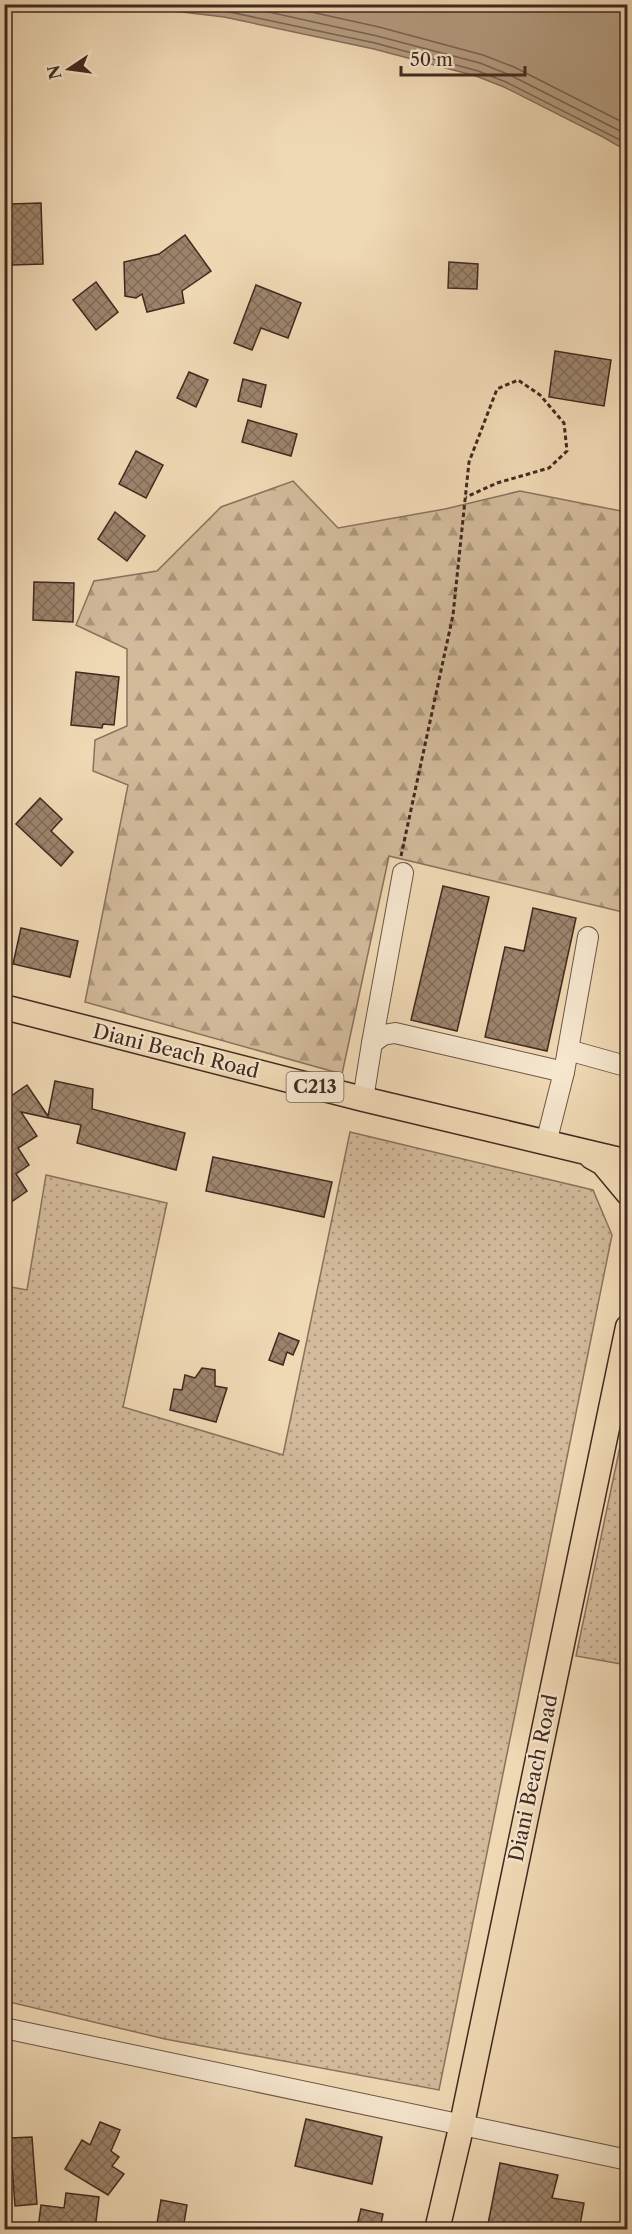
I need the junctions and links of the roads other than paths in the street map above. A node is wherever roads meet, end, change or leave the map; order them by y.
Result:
1 (401, 870) road end
2 (588, 937) dead end
3 (4, 1007) edge
4 (372, 1043) junction
5 (568, 1050) junction
6 (622, 1065) dead end
7 (564, 1072) junction
8 (363, 1099) junction
9 (546, 1143) junction
10 (583, 1153) junction
11 (627, 1162) edge
12 (627, 1193) edge
13 (627, 1327) edge
14 (4, 2028) edge
15 (462, 2124) junction
16 (627, 2160) edge
17 (437, 2229) edge

1 - 4 street
2 - 5 street
3 - 8 main road, Diani Beach Road / C213
4 - 7 street
4 - 8 street
5 - 6 street
5 - 7 street
7 - 9 street
8 - 9 main road, Diani Beach Road / C213
9 - 10 main road, Diani Beach Road / C213
10 - 11 main road, Diani Beach Road / C213
10 - 12 main road
13 - 15 main road, Diani Beach Road
14 - 15 street
15 - 16 street
15 - 17 main road, Diani Beach Road

